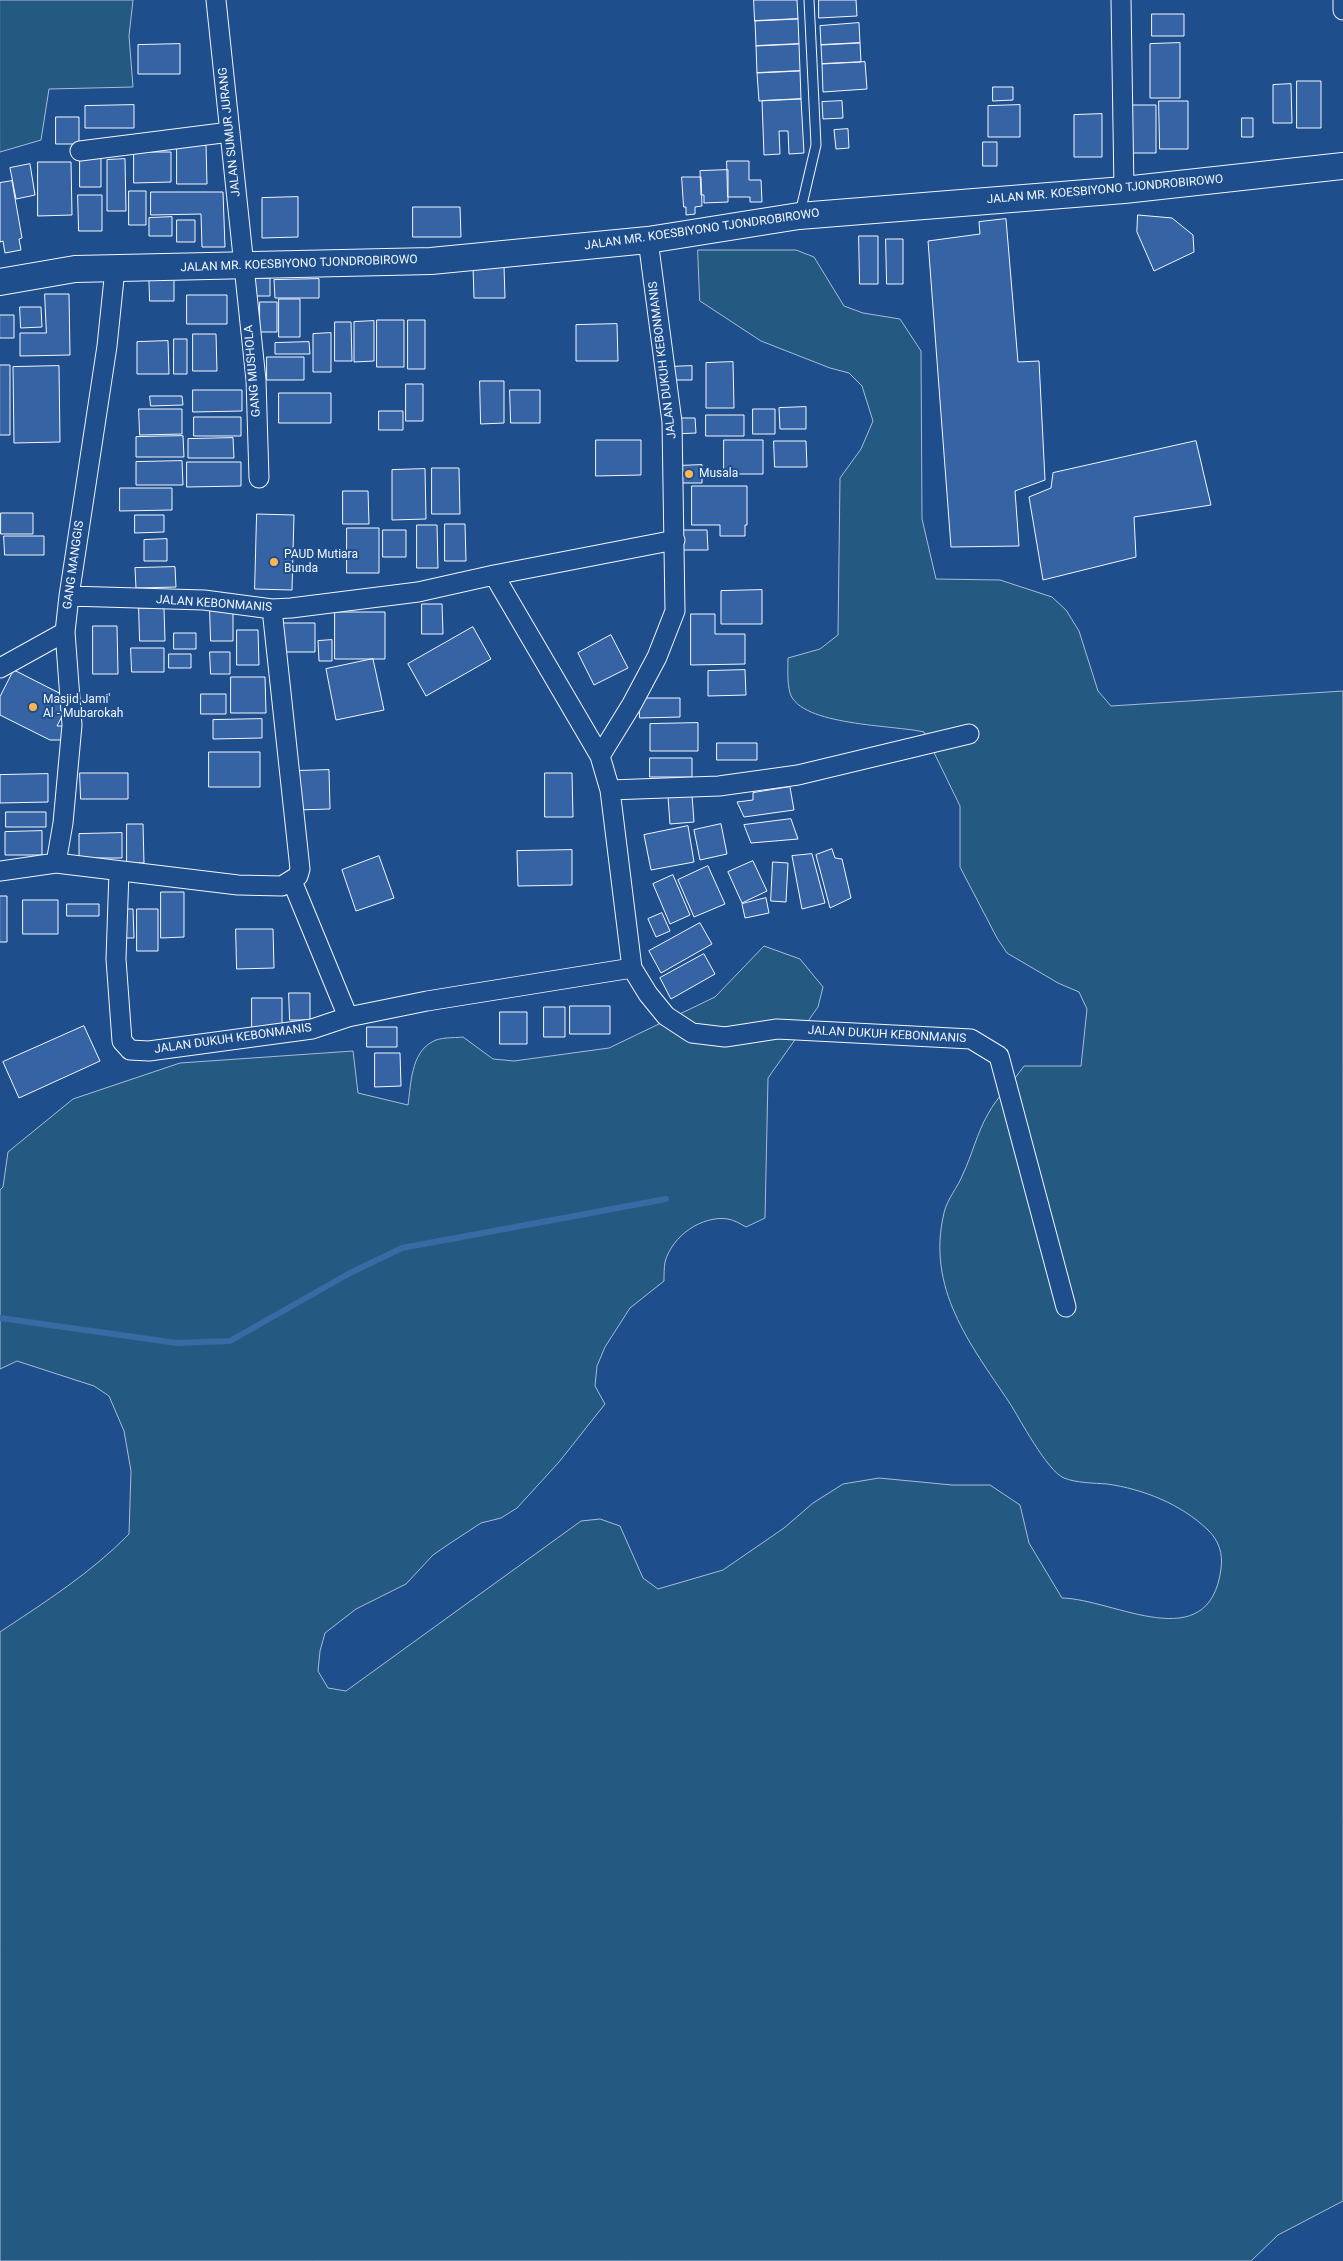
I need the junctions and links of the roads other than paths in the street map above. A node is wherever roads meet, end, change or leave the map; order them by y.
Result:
1 (216, 0) edge
2 (809, 0) edge
3 (1121, 0) edge
4 (1343, 0) edge
5 (1343, 10) edge
6 (230, 132) junction
7 (80, 151) dead end
8 (1343, 166) edge
9 (1124, 190) junction
10 (799, 216) junction
11 (648, 240) junction
12 (242, 265) junction
13 (115, 269) junction
14 (0, 282) edge
15 (259, 478) dead end
16 (675, 540) junction
17 (494, 575) junction
18 (69, 596) junction
19 (272, 609) junction
20 (65, 632) junction
21 (0, 668) edge
22 (969, 734) dead end
23 (600, 756) junction
24 (610, 790) junction
25 (56, 863) junction
26 (0, 871) edge
27 (119, 871) junction
28 (292, 881) junction
29 (632, 968) junction
30 (348, 1016) junction
31 (1066, 1307) dead end

1 - 6 street, JALAN SUMUR JURANG
2 - 10 lane
3 - 9 street
4 - 5 street
6 - 7 street
6 - 12 street, JALAN SUMUR JURANG
8 - 9 main road, JALAN MR. KOESBIYONO TJONDROBIROWO
9 - 10 main road, JALAN MR. KOESBIYONO TJONDROBIROWO
10 - 11 main road, JALAN MR. KOESBIYONO TJONDROBIROWO
11 - 12 main road, JALAN MR. KOESBIYONO TJONDROBIROWO
11 - 16 street, JALAN DUKUH KEBONMANIS
12 - 13 main road, JALAN MR. KOESBIYONO TJONDROBIROWO
12 - 15 street, GANG MUSHOLA
13 - 14 main road, JALAN MR. KOESBIYONO TJONDROBIROWO
13 - 18 street, GANG MANGGIS
16 - 17 street
16 - 23 street, JALAN DUKUH KEBONMANIS
17 - 19 street, JALAN KEBONMANIS
17 - 23 street, JALAN DUKUH KEBONMANIS
18 - 19 street, JALAN KEBONMANIS
18 - 20 street, GANG MANGGIS
19 - 28 street
20 - 21 street
20 - 25 street, GANG MANGGIS
22 - 24 street
23 - 24 street, JALAN DUKUH KEBONMANIS
24 - 29 street, JALAN DUKUH KEBONMANIS
25 - 26 street
25 - 27 street
27 - 28 street
27 - 30 street, JALAN DUKUH KEBONMANIS
28 - 30 street
29 - 30 street, JALAN DUKUH KEBONMANIS
29 - 31 street, JALAN DUKUH KEBONMANIS

